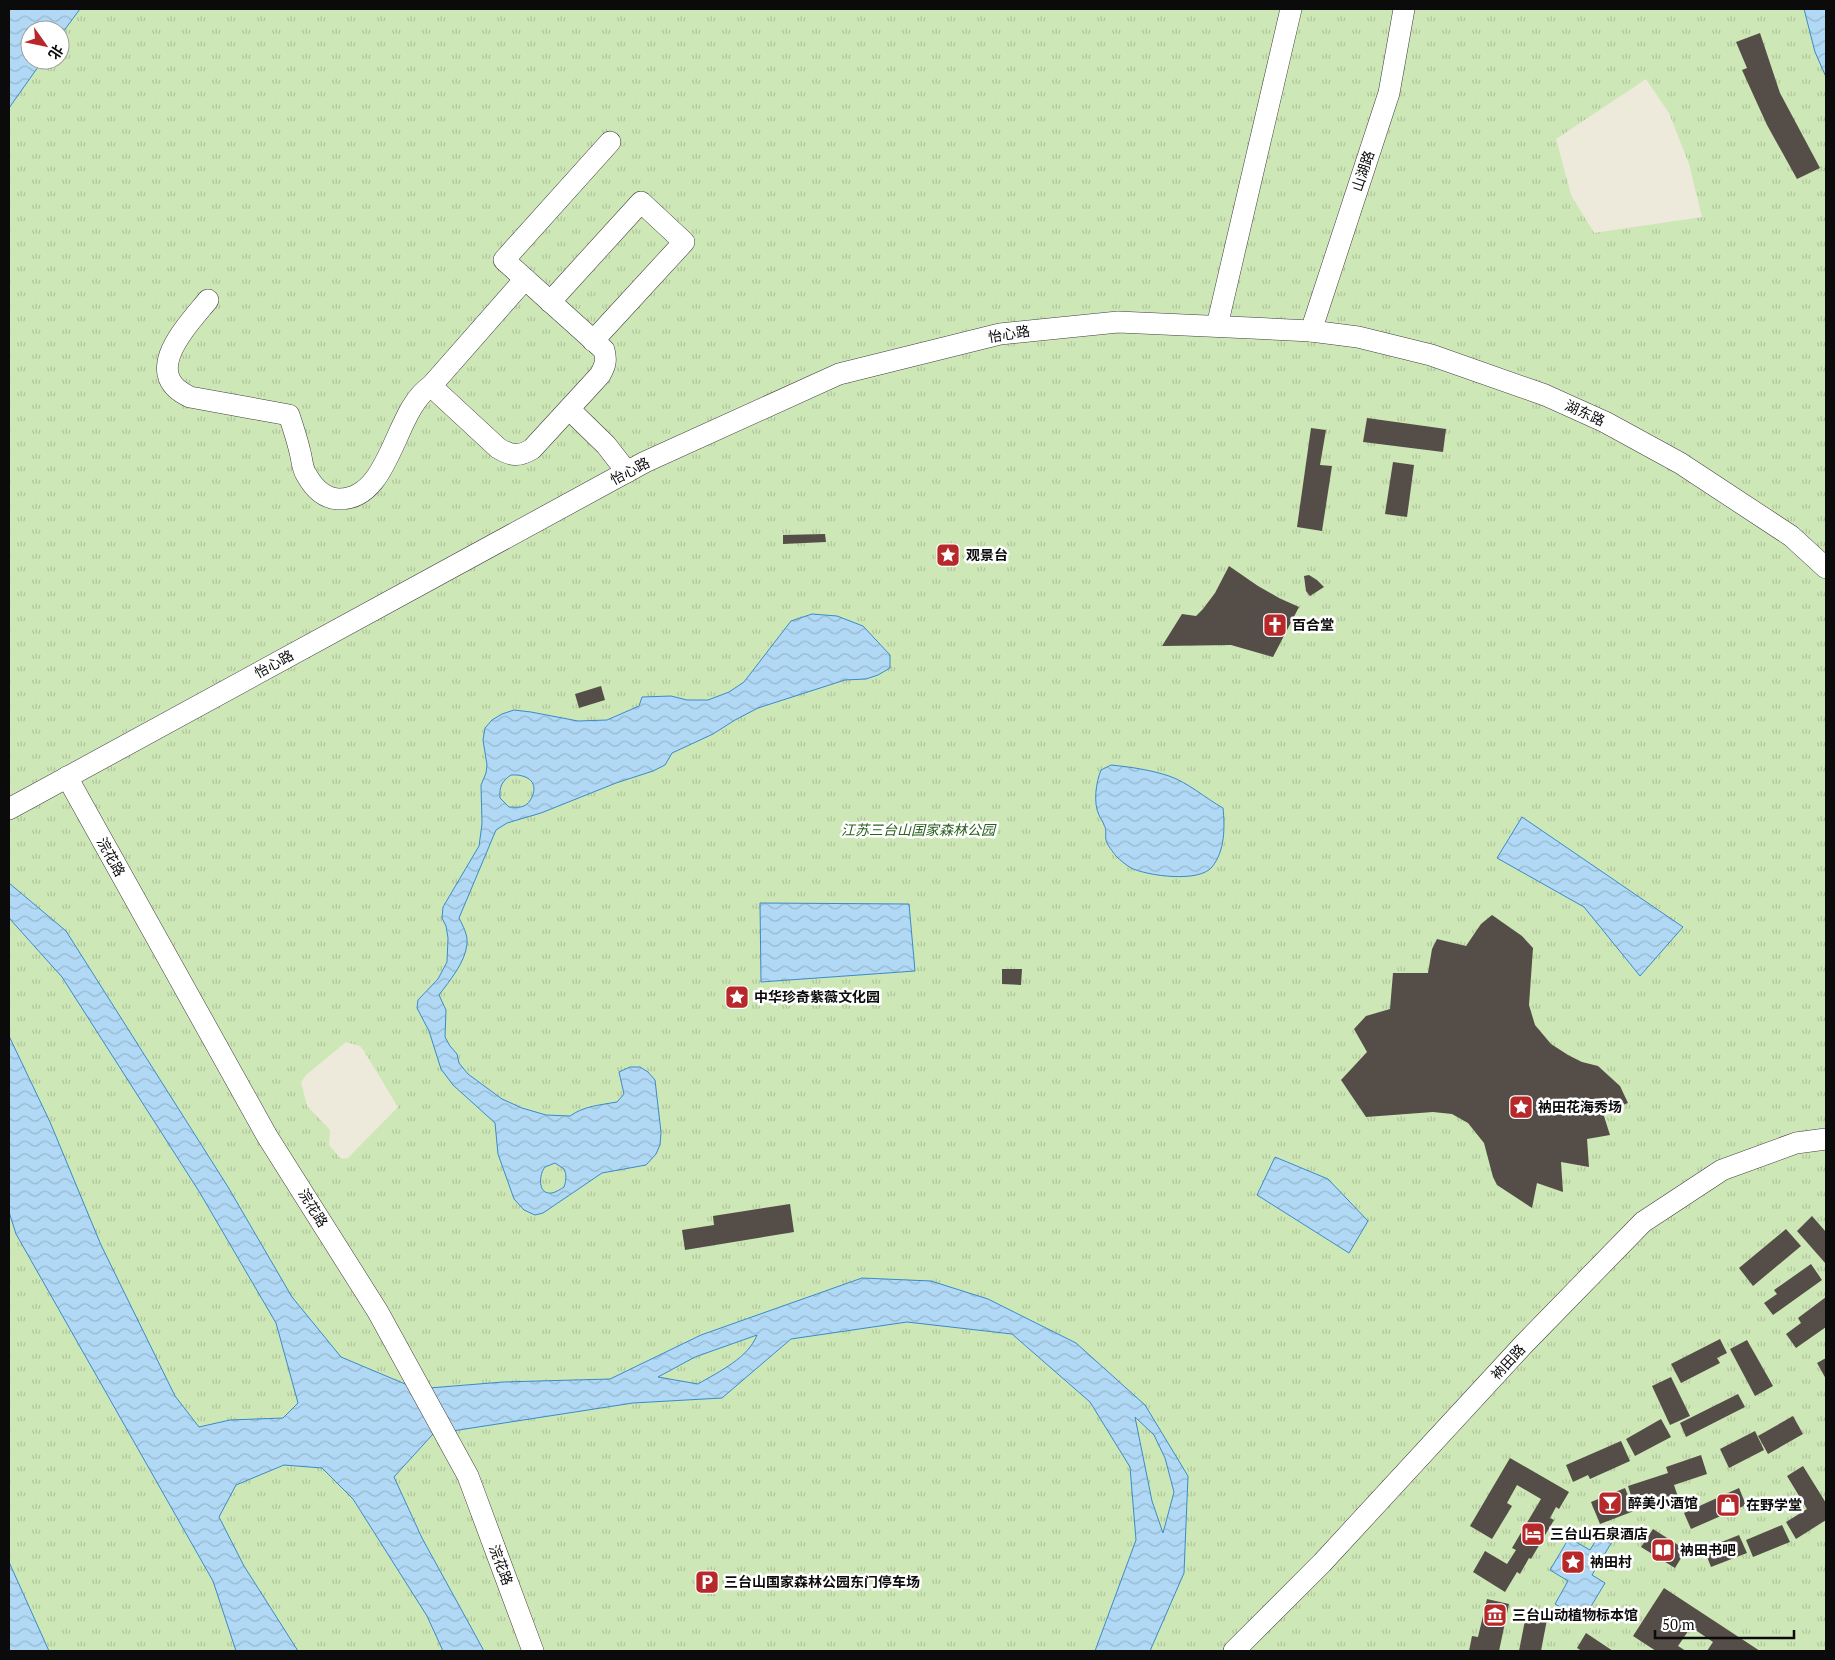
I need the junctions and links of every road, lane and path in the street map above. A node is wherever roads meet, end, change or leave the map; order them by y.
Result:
1 (1291, 9) edge
2 (1404, 9) edge
3 (610, 142) dead end
4 (525, 279) junction
5 (208, 300) dead end
6 (550, 302) junction
7 (1217, 326) junction
8 (1311, 331) junction
9 (593, 341) junction
10 (431, 386) junction
11 (569, 409) junction
12 (627, 472) junction
13 (1826, 568) edge
14 (67, 777) junction
15 (9, 809) edge
16 (1826, 1140) edge
17 (533, 1651) edge
18 (1234, 1651) edge

1 - 7 street
2 - 8 street, 山湖路
3 - 4 street
4 - 6 street
4 - 10 street
5 - 10 street
6 - 9 street
6 - 9 street
7 - 8 street, 怡心路
7 - 12 street, 怡心路
8 - 13 street, 湖东路
9 - 11 street
10 - 11 street
11 - 12 street
12 - 14 street, 怡心路
14 - 15 street, 怡心路
14 - 17 street, 浣花路
16 - 18 street, 衲田路

